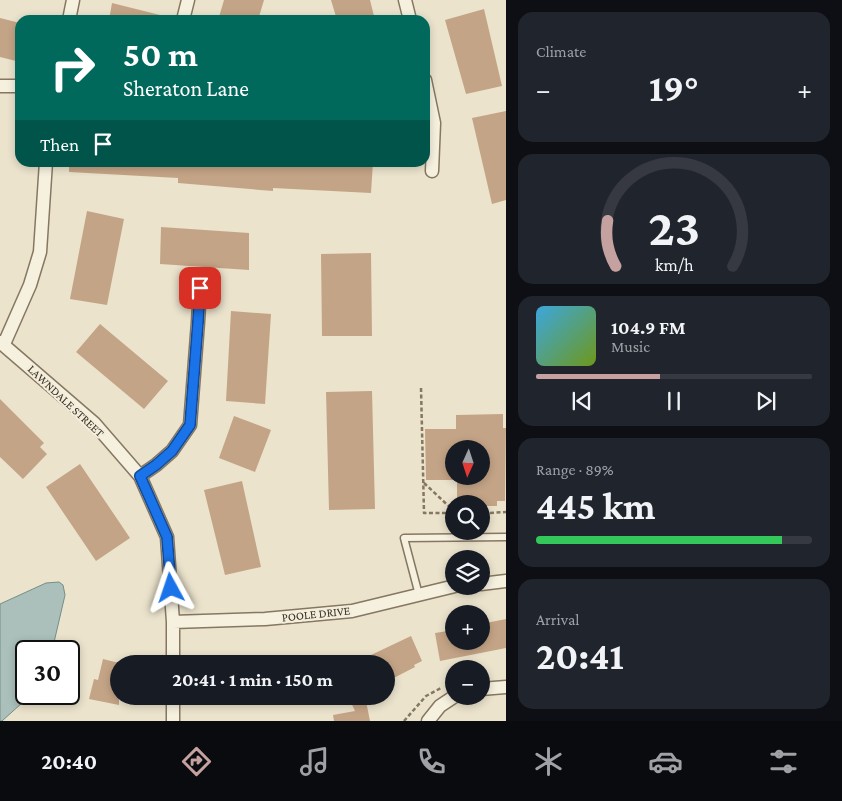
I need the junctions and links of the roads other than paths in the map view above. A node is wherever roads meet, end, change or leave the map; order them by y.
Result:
1 (73, 0) edge
2 (188, 0) edge
3 (405, 0) edge
4 (70, 15) edge
5 (184, 15) edge
6 (409, 15) edge
7 (0, 86) edge
8 (15, 86) edge
9 (430, 138) edge
10 (46, 167) edge
11 (432, 171) dead end
12 (200, 288) dead end
13 (2, 343) edge
14 (140, 476) junction
15 (506, 536) edge
16 (506, 581) edge
17 (490, 583) edge
18 (445, 589) edge
19 (418, 595) junction
20 (173, 622) junction
21 (173, 655) edge
22 (506, 687) edge
23 (490, 688) edge
24 (445, 703) edge
25 (173, 705) edge
26 (173, 721) edge
27 (428, 721) edge

1 - 4 street
2 - 5 street
3 - 6 street
7 - 8 street
9 - 11 street
10 - 13 street
12 - 14 street
13 - 14 street, LAWNDALE STREET
14 - 20 street, LAWNDALE STREET
15 - 19 lane
16 - 17 street
18 - 19 street, POOLE DRIVE
19 - 20 street, POOLE DRIVE
20 - 21 street, LAWNDALE STREET
22 - 23 street
24 - 27 street
25 - 26 street

